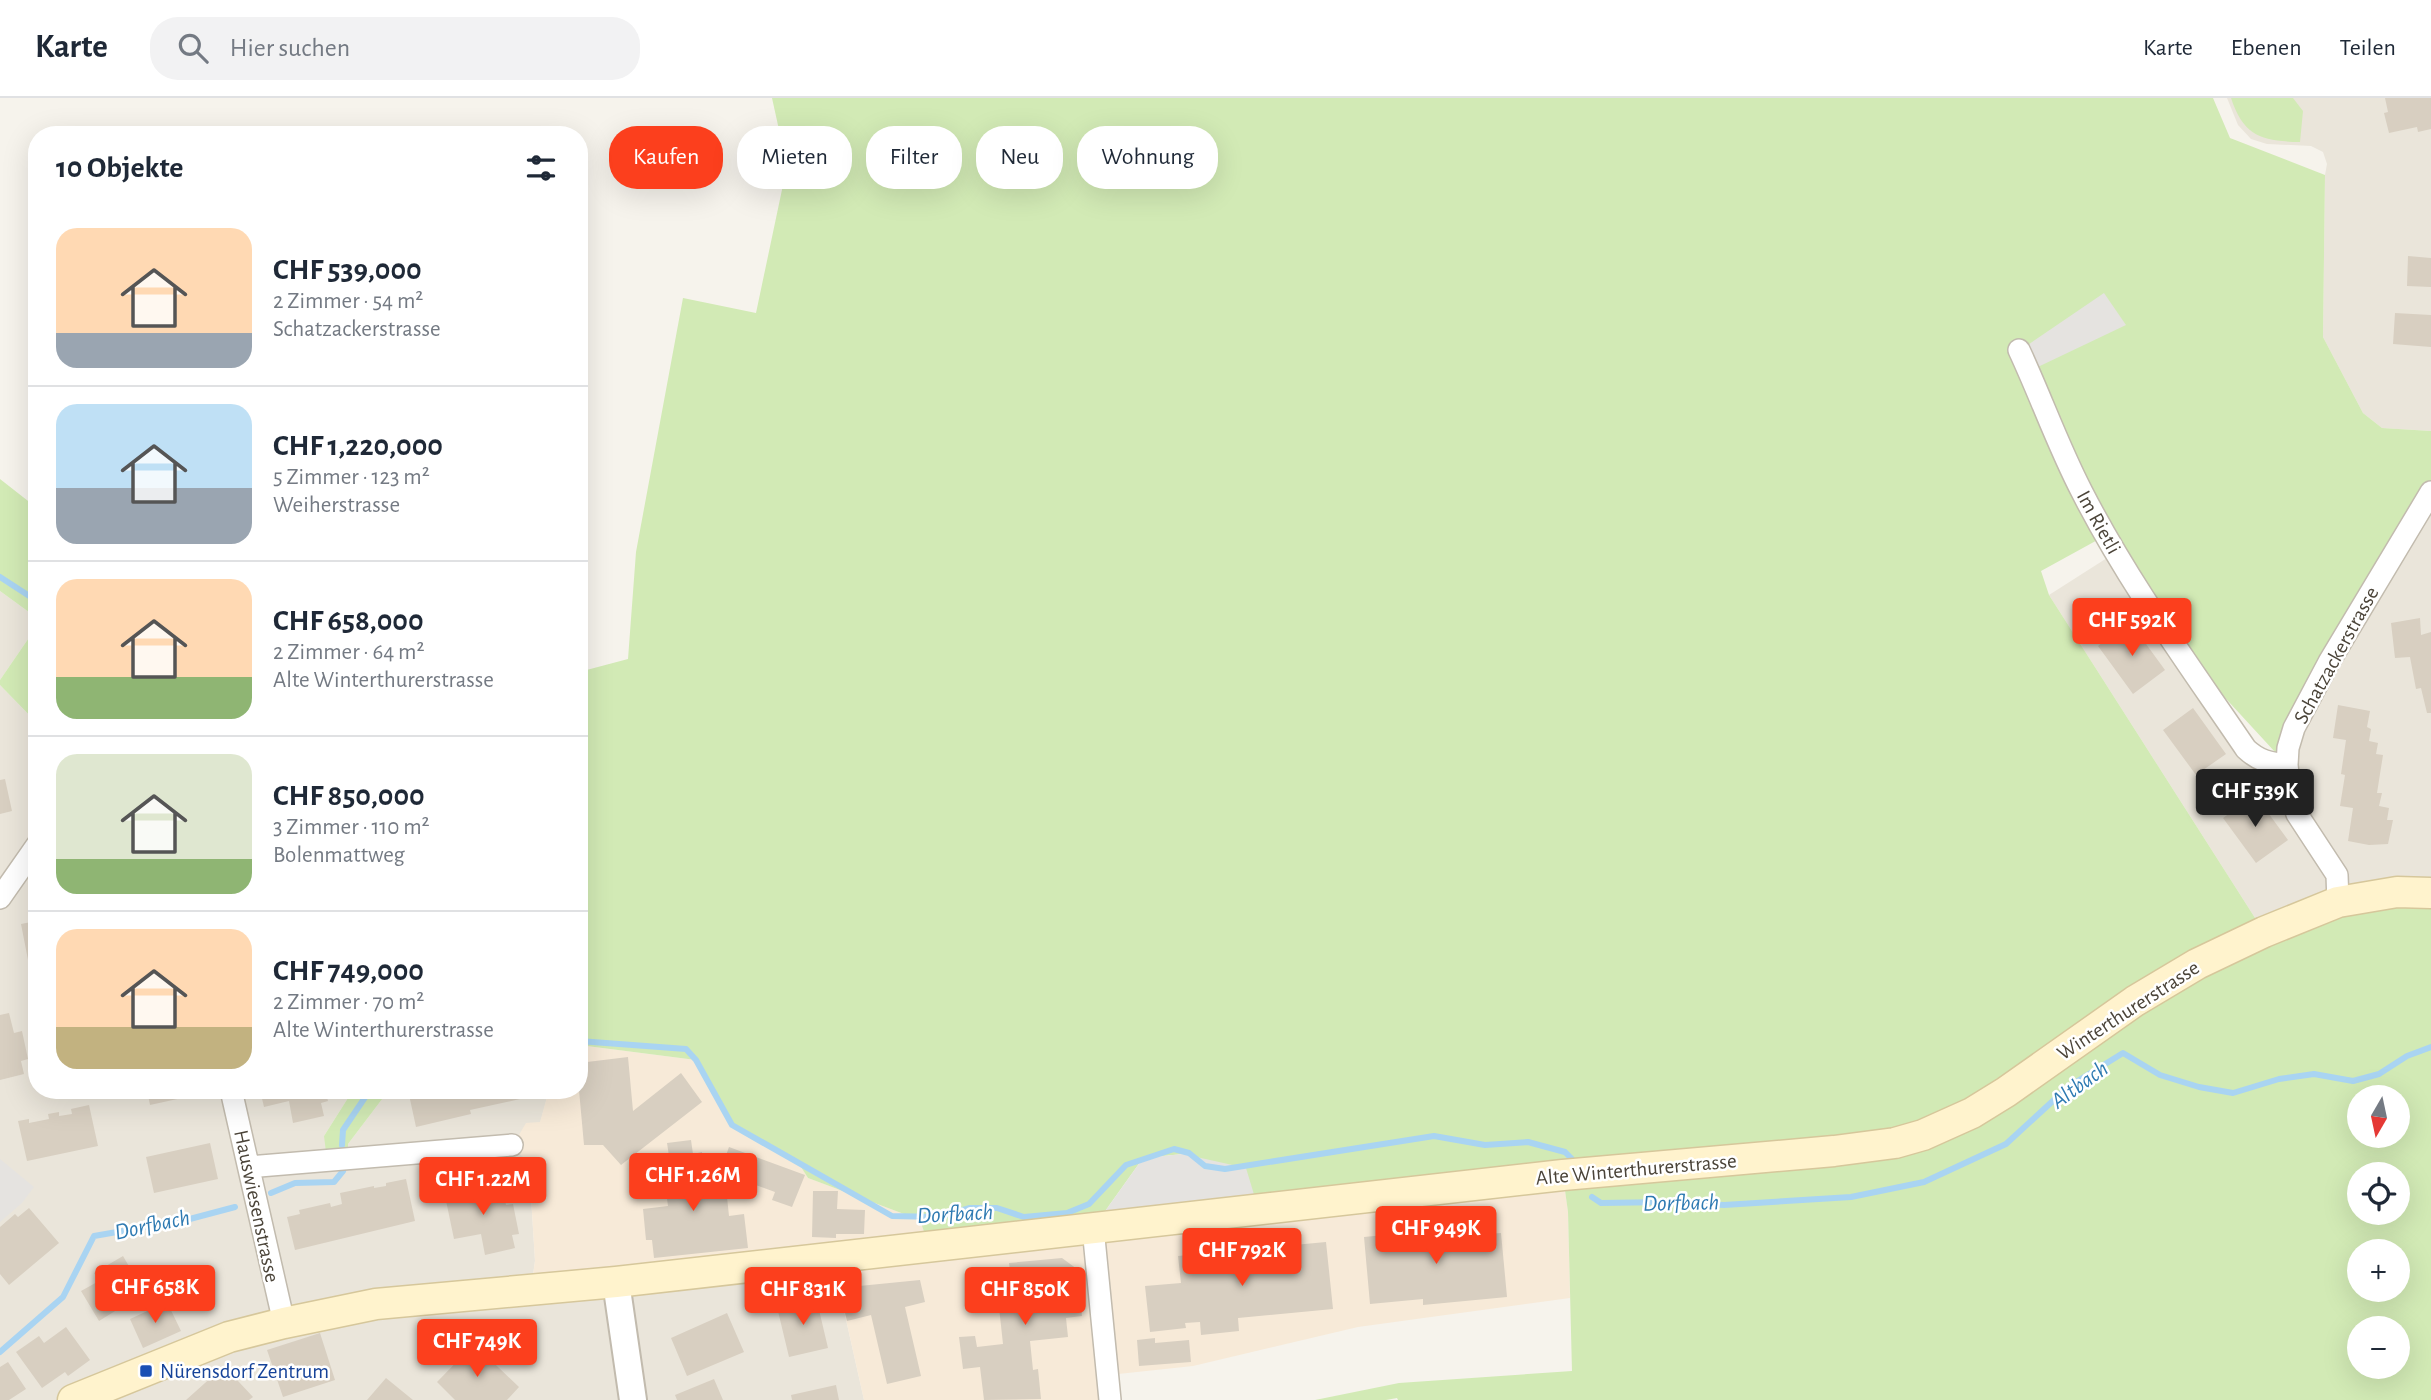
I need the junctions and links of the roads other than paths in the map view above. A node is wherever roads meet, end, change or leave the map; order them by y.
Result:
1 (2019, 350) dead end
2 (2431, 492) edge
3 (2287, 765) junction
4 (28, 856) edge
5 (3, 888) edge
6 (2431, 892) edge
7 (2338, 902) junction
8 (233, 1099) edge
9 (513, 1144) dead end
10 (1835, 1151) joint
11 (249, 1167) junction
12 (1093, 1228) junction
13 (616, 1282) junction
14 (284, 1322) junction
15 (73, 1400) edge
16 (634, 1400) edge
17 (1110, 1400) edge

1 - 3 street, Im Rietli
2 - 3 street, Schatzackerstrasse
3 - 7 street, Schatzackerstrasse
4 - 5 street
6 - 7 main road, Winterthurerstrasse
7 - 10 main road, Winterthurerstrasse
8 - 11 street, Hauswiesenstrasse
9 - 11 street
10 - 12 main road, Alte Winterthurerstrasse
11 - 14 street, Hauswiesenstrasse
12 - 13 main road, Alte Winterthurerstrasse
12 - 17 street
13 - 14 main road, Alte Winterthurerstrasse
13 - 16 street
14 - 15 main road, Alte Winterthurerstrasse

